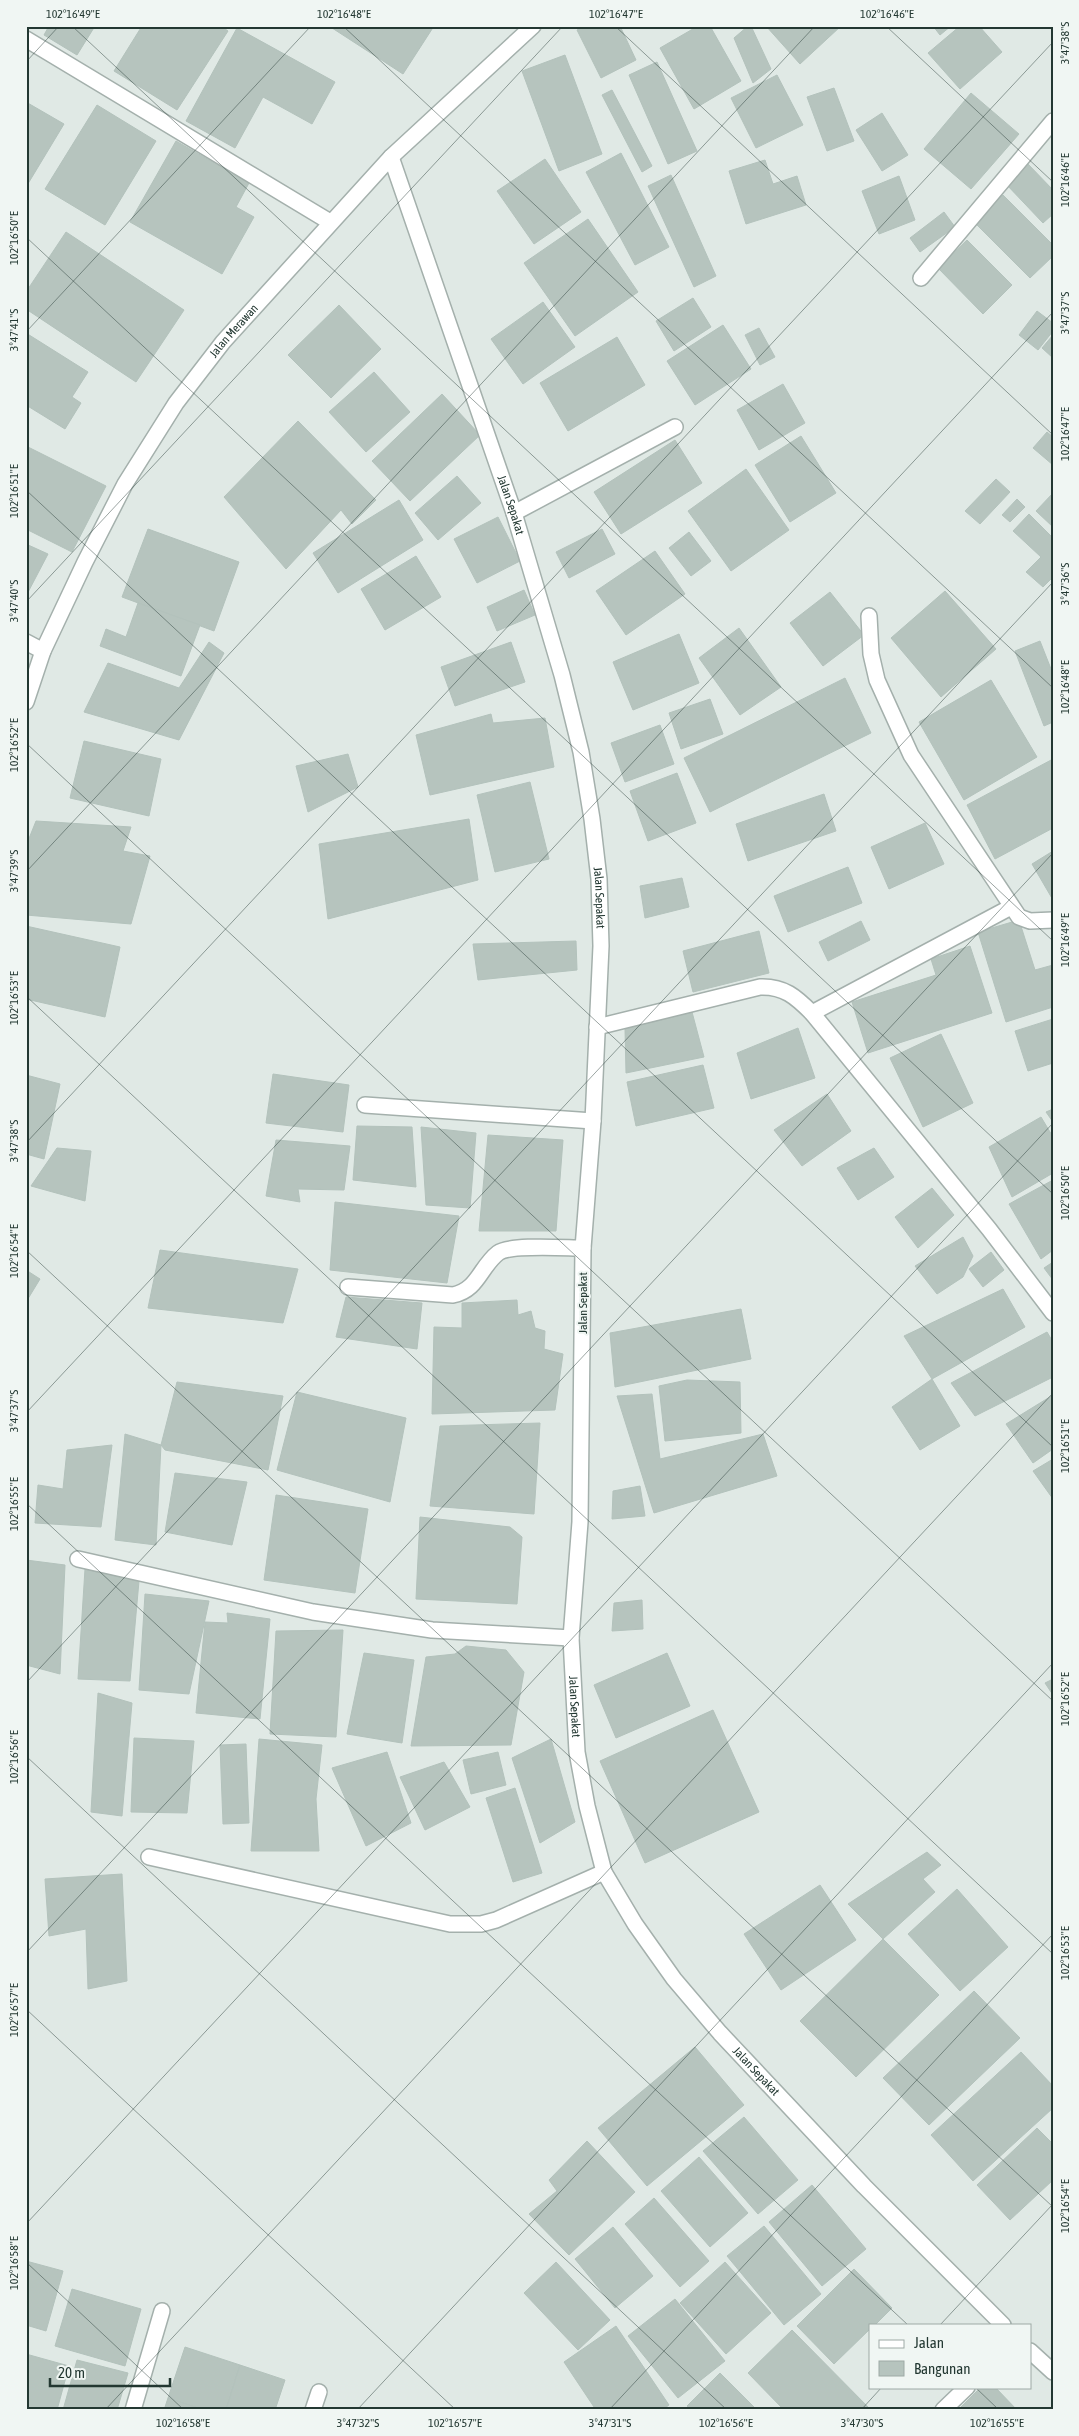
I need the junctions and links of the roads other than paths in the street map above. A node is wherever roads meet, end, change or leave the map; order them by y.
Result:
1 (533, 26) edge
2 (26, 39) edge
3 (1053, 121) edge
4 (391, 157) junction
5 (330, 222) junction
6 (921, 278) dead end
7 (675, 427) dead end
8 (514, 513) junction
9 (869, 616) dead end
10 (26, 642) edge
11 (43, 650) junction
12 (26, 702) edge
13 (1011, 907) junction
14 (1053, 920) edge
15 (812, 1012) junction
16 (597, 1027) junction
17 (365, 1105) dead end
18 (594, 1121) junction
19 (583, 1248) junction
20 (348, 1287) dead end
21 (1053, 1313) edge
22 (78, 1559) dead end
23 (571, 1638) junction
24 (149, 1857) dead end
25 (604, 1872) junction
26 (162, 2311) dead end
27 (1002, 2324) edge
28 (1032, 2352) edge
29 (1053, 2372) edge
30 (967, 2388) edge
31 (319, 2392) dead end
32 (133, 2410) edge
33 (313, 2410) edge
34 (942, 2410) edge

1 - 4 street, Jalan Merawan
2 - 5 street
3 - 6 street
4 - 5 street, Jalan Merawan
4 - 8 street, Jalan Sepakat
5 - 11 street, Jalan Merawan
7 - 8 street
8 - 16 street, Jalan Sepakat
9 - 13 street
10 - 11 street
11 - 12 street, Jalan Merawan
13 - 14 street
13 - 15 street
15 - 16 street
15 - 21 street
16 - 18 street, Jalan Sepakat
17 - 18 street
18 - 19 street, Jalan Sepakat
19 - 20 street
19 - 23 street, Jalan Sepakat
22 - 23 street
23 - 25 street, Jalan Sepakat
24 - 25 street
25 - 27 street, Jalan Sepakat
26 - 32 street
28 - 29 street
30 - 34 street
31 - 33 street

